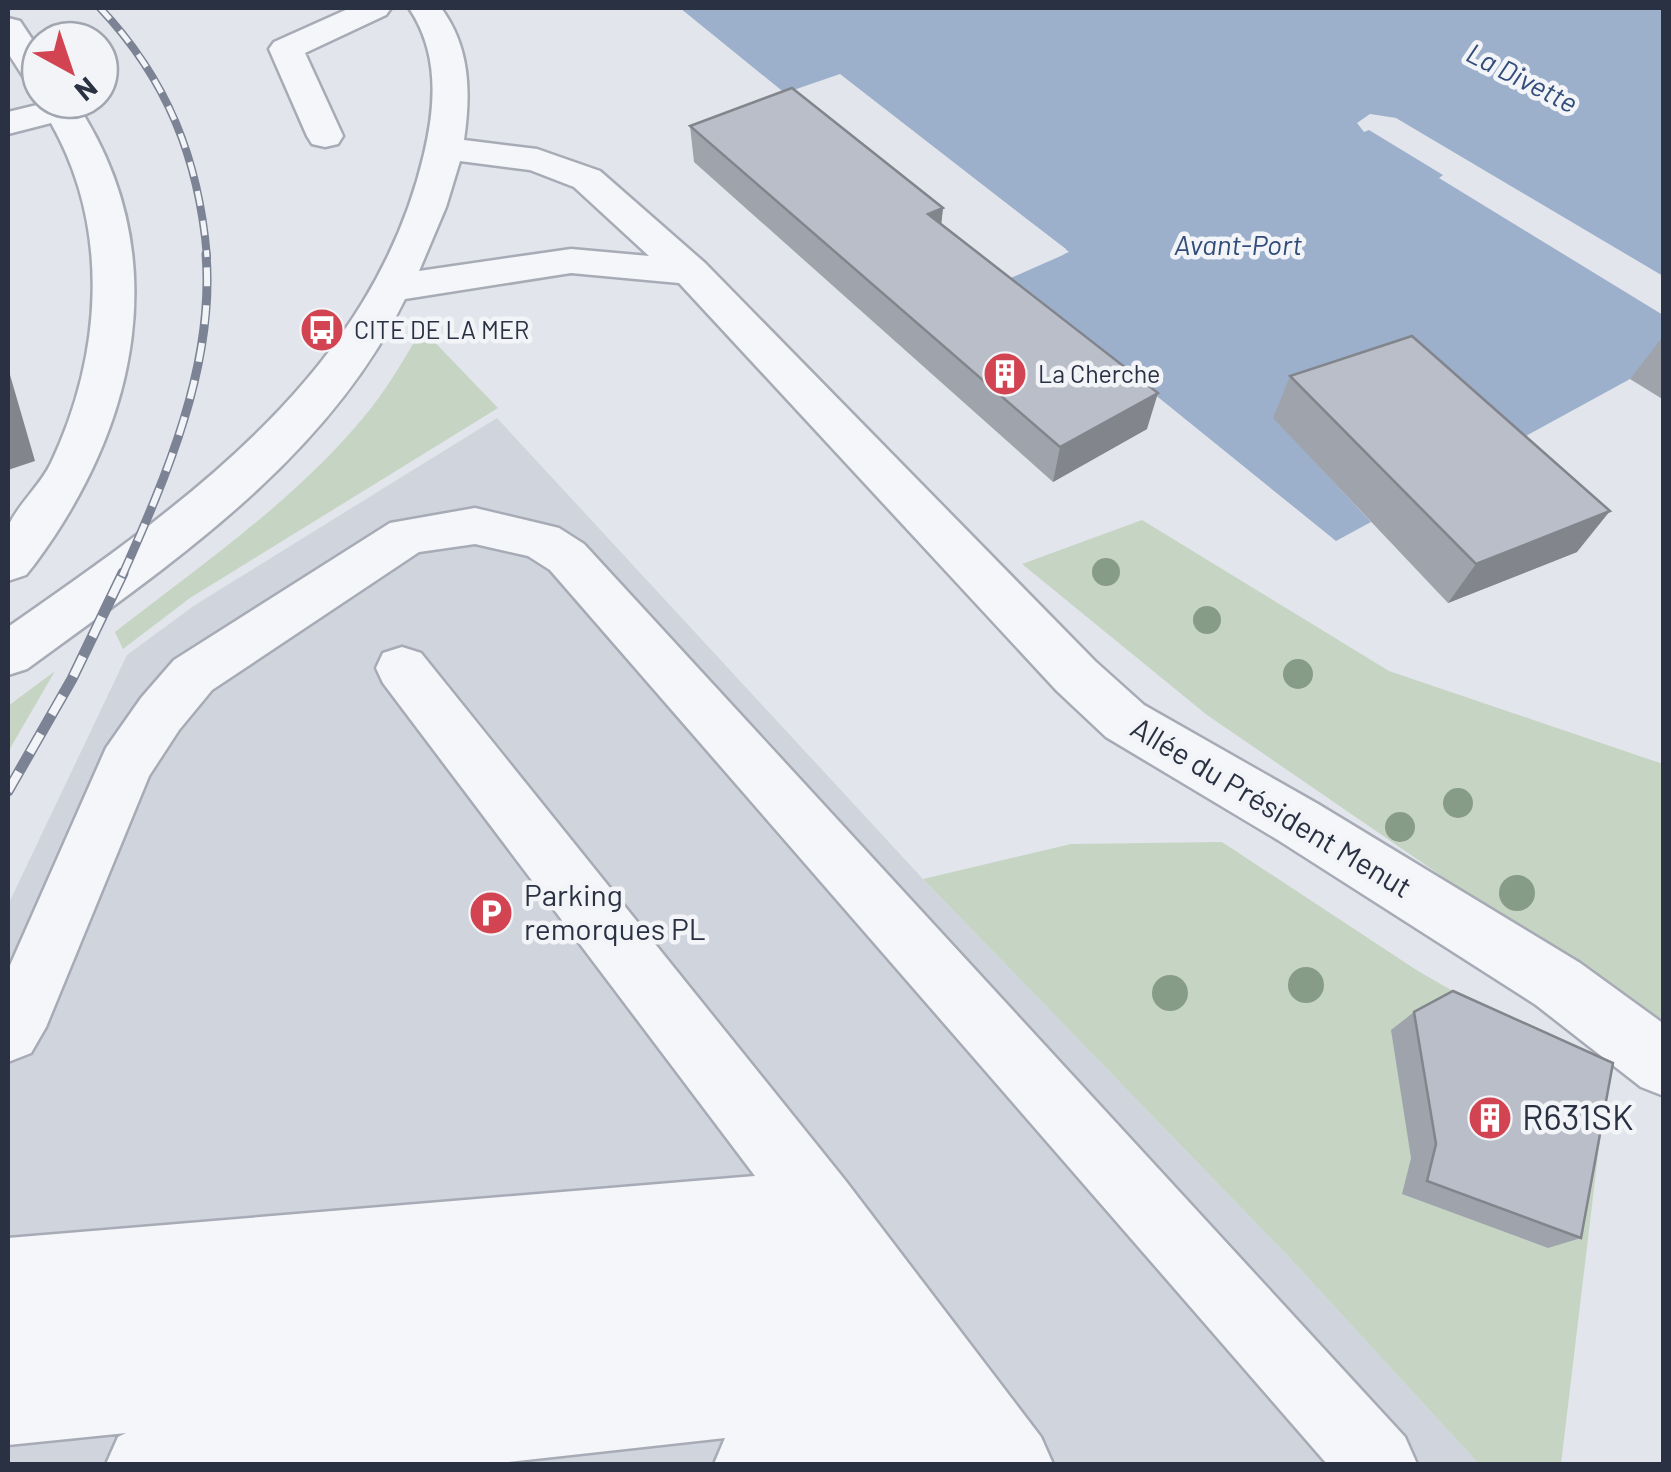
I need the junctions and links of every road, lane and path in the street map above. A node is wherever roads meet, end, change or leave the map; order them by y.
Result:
1 (374, 8) edge
2 (425, 8) edge
3 (67, 120) edge
4 (325, 136) dead end
5 (444, 148) junction
6 (691, 272) junction
7 (393, 288) junction
8 (8, 562) edge
9 (8, 654) edge
10 (402, 668) dead end
11 (8, 1031) edge
12 (1664, 1064) edge
13 (841, 1232) junction
14 (8, 1274) edge
15 (904, 1317) junction
16 (8, 1333) edge
17 (948, 1376) junction
18 (8, 1407) edge
19 (1004, 1451) edge
20 (145, 1464) edge
21 (753, 1464) edge
22 (1378, 1464) edge

1 - 4 street
2 - 5 street
3 - 8 street
5 - 6 street, Allée du Président Menut
5 - 7 street
6 - 7 street
6 - 12 street, Allée du Président Menut
7 - 9 street
10 - 13 street
11 - 22 street
13 - 14 street
13 - 15 street
13 - 16 street
15 - 17 street
15 - 18 street
17 - 19 street
17 - 20 street
19 - 21 street

